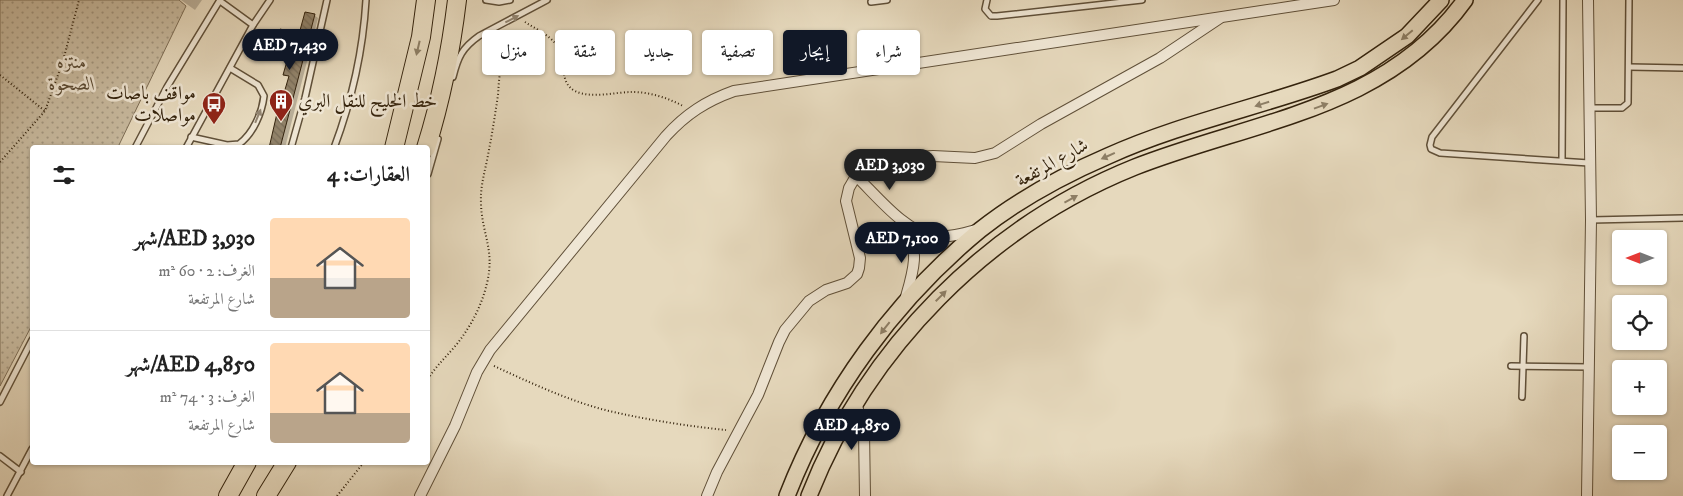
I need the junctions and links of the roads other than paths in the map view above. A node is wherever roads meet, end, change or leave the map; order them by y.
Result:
1 (220, 0) edge
2 (270, 0) edge
3 (327, 0) edge
4 (366, 0) edge
5 (426, 0) edge
6 (457, 0) edge
7 (486, 0) edge
8 (510, 0) edge
9 (547, 0) edge
10 (887, 0) edge
11 (987, 0) edge
12 (1142, 0) edge
13 (1334, 0) edge
14 (1441, 0) edge
15 (1465, 0) edge
16 (1538, 0) edge
17 (1563, 0) edge
18 (1588, 0) edge
19 (1629, 0) edge
20 (871, 2) dead end
21 (1222, 17) junction
22 (253, 25) junction
23 (1629, 67) junction
24 (230, 68) junction
25 (1683, 68) edge
26 (452, 83) dead end
27 (1589, 108) junction
28 (440, 130) dead end
29 (191, 137) junction
30 (137, 145) edge
31 (187, 145) edge
32 (292, 145) edge
33 (335, 145) edge
34 (395, 145) edge
35 (427, 145) edge
36 (1562, 160) junction
37 (1589, 163) junction
38 (430, 167) edge
39 (856, 176) junction
40 (1683, 218) edge
41 (1591, 220) junction
42 (906, 224) junction
43 (982, 229) junction
44 (904, 302) junction
45 (1524, 336) dead end
46 (30, 344) edge
47 (1511, 366) dead end
48 (1523, 366) junction
49 (1589, 368) junction
50 (1522, 397) dead end
51 (0, 402) edge
52 (856, 402) junction
53 (30, 454) edge
54 (0, 456) edge
55 (245, 465) edge
56 (284, 465) edge
57 (21, 472) junction
58 (7, 496) edge
59 (228, 496) edge
60 (266, 496) edge
61 (420, 496) edge
62 (707, 496) edge
63 (787, 496) edge
64 (809, 496) edge
65 (865, 496) edge
66 (1587, 496) edge

1 - 22 lane
1 - 30 lane
2 - 22 lane
3 - 32 lane
4 - 33 lane
5 -> 34 highway
6 - 35 highway
7 - 8 lane
26 -> 9 lane
10 - 20 lane
11 - 12 lane
13 - 21 street
14 -> 43 main road, شارع المرتفعة
52 -> 15 main road
16 - 36 lane
17 - 36 lane
18 - 27 street
19 - 23 lane
21 - 39 street
21 - 61 street
22 - 24 lane
23 - 25 lane
23 - 27 lane
24 - 29 lane
29 -> 24 lane
27 - 37 street
28 - 38 lane
29 - 31 lane
36 - 37 lane
37 - 41 street
39 - 42 street
39 - 62 street
40 - 41 lane
41 - 49 street
42 - 43 street
42 - 44 street
43 - 44 main road, شارع المرتفعة
44 -> 63 main road, شارع المرتفعة
45 - 48 lane
46 - 51 lane
47 - 48 lane
48 - 49 lane
48 - 50 lane
49 - 66 street
52 - 64 main road
52 - 65 street
53 - 57 lane
54 - 57 lane
55 - 59 highway
56 - 60 highway
57 - 58 lane

